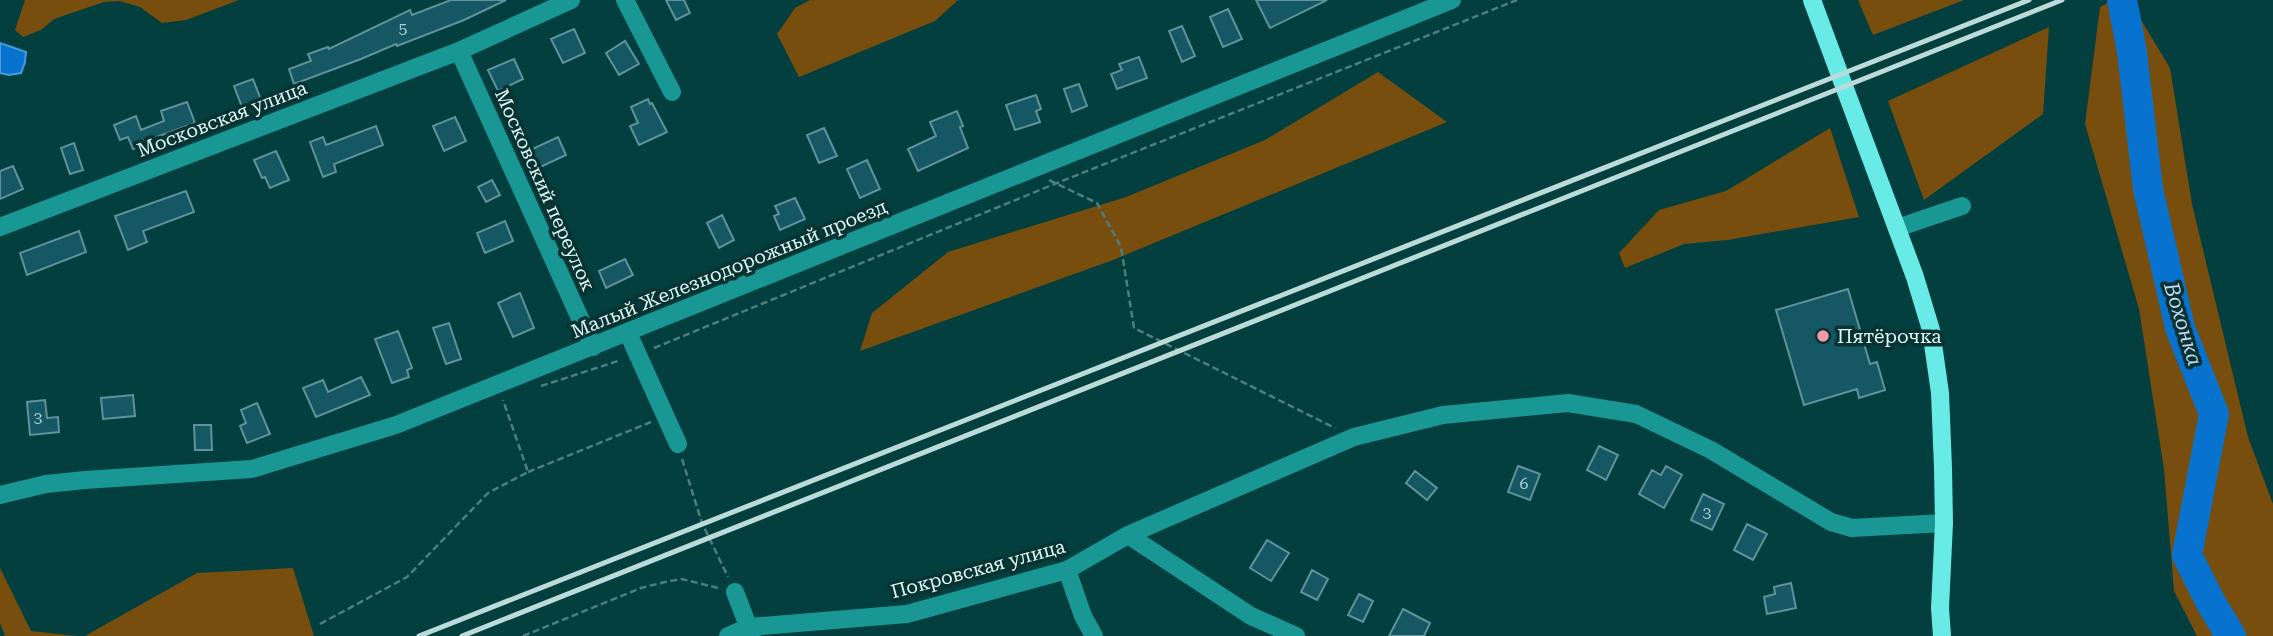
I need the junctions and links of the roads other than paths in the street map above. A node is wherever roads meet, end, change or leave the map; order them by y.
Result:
1 (571, 0) edge
2 (625, 0) edge
3 (1452, 0) edge
4 (1812, 0) edge
5 (459, 51) junction
6 (672, 92) dead end
7 (1962, 206) dead end
8 (0, 227) edge
9 (1897, 228) junction
10 (628, 333) junction
11 (593, 347) junction
12 (678, 444) road end
13 (0, 495) edge
14 (1944, 523) junction
15 (1128, 535) junction
16 (1067, 570) junction
17 (735, 592) road end
18 (751, 631) edge
19 (728, 636) edge
20 (1094, 636) edge
21 (1296, 636) edge
22 (1942, 636) edge

1 - 5 street, Московская улица
2 - 6 street
3 - 10 street, Малый Железнодорожный проезд
4 - 9 main road
5 - 8 street, Московская улица
5 - 11 street, Московский переулок
7 - 9 street
9 - 14 main road
10 - 11 street, Малый Железнодорожный проезд
10 - 12 street
11 - 13 street, Малый Железнодорожный проезд
14 - 15 street, Покровская улица
14 - 22 main road
15 - 16 street, Покровская улица
15 - 21 street
16 - 18 street, Покровская улица
16 - 20 street
17 - 18 street
18 - 19 street, Покровская улица

